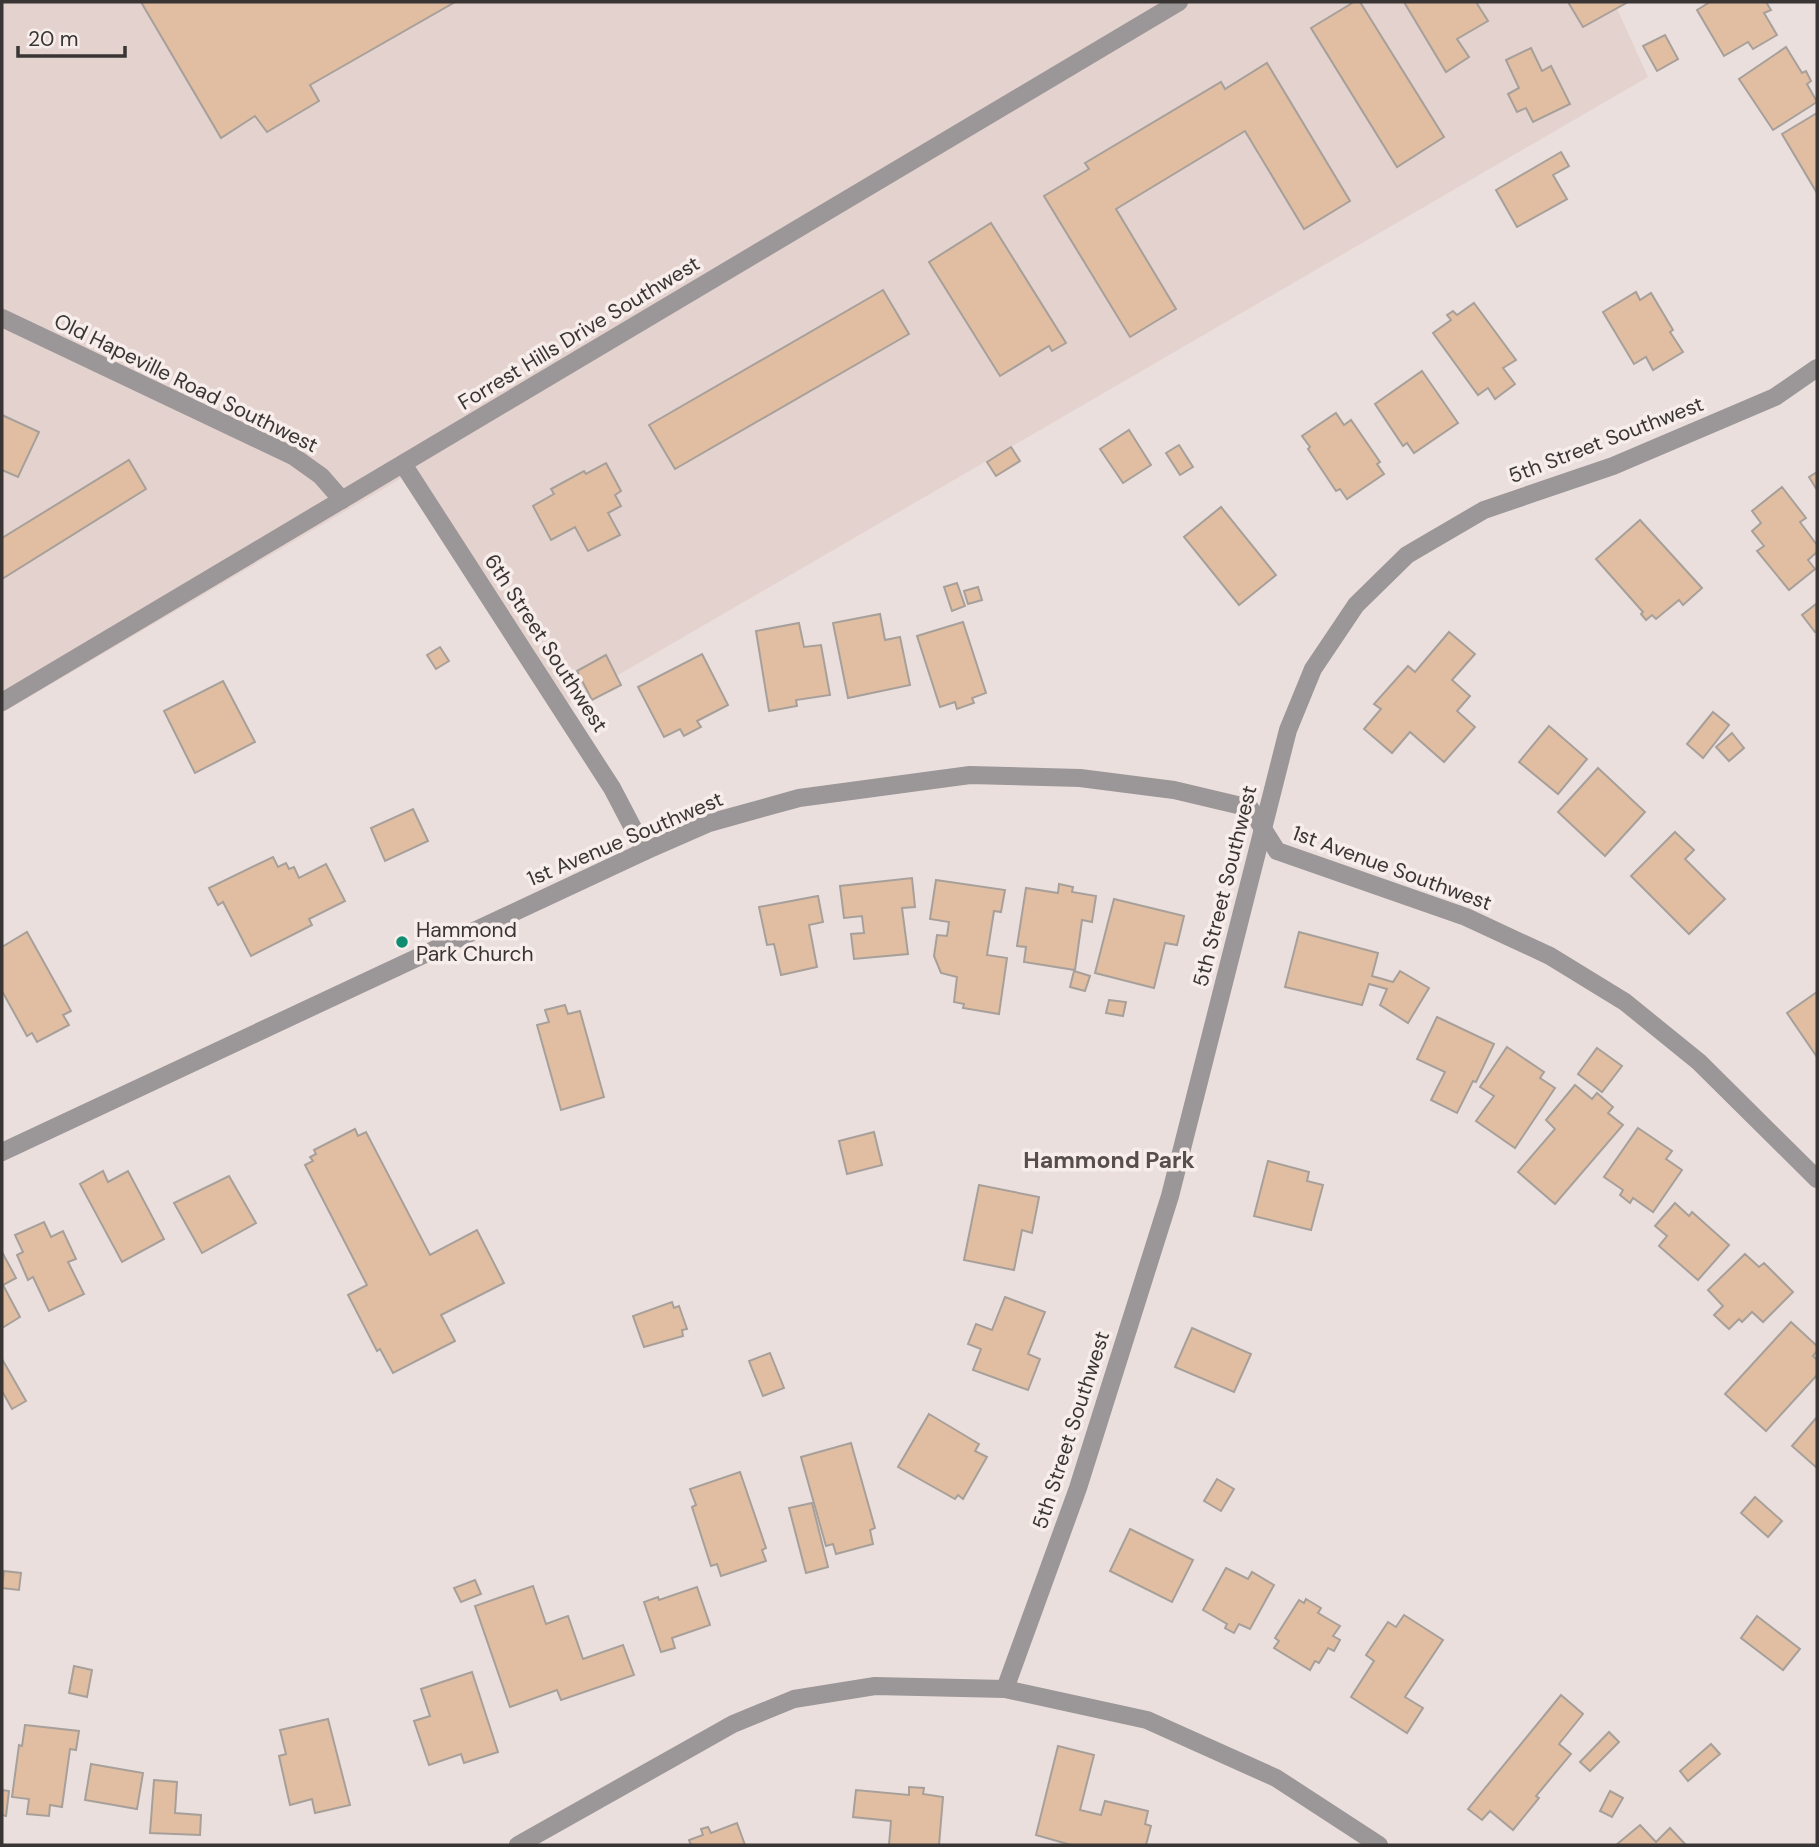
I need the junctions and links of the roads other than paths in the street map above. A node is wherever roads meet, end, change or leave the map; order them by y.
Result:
1 (1179, 2) edge
2 (2, 318) edge
3 (1817, 368) edge
4 (403, 464) junction
5 (342, 500) junction
6 (2, 702) edge
7 (1264, 829) junction
8 (645, 851) junction
9 (2, 1152) edge
10 (1817, 1179) edge
11 (1005, 1689) junction
12 (518, 1845) edge
13 (1379, 1845) edge

1 - 4 street, Forrest Hills Drive Southwest
2 - 5 street, Old Hapeville Road Southwest
3 - 7 street, 5th Street Southwest
4 - 5 street, Forrest Hills Drive Southwest
4 - 8 street, 6th Street Southwest
5 - 6 street, Forrest Hills Drive Southwest
7 - 8 street, 1st Avenue Southwest
7 - 10 street, 1st Avenue Southwest
7 - 11 street, 5th Street Southwest
8 - 9 street, 1st Avenue Southwest
11 - 12 street
11 - 13 street

